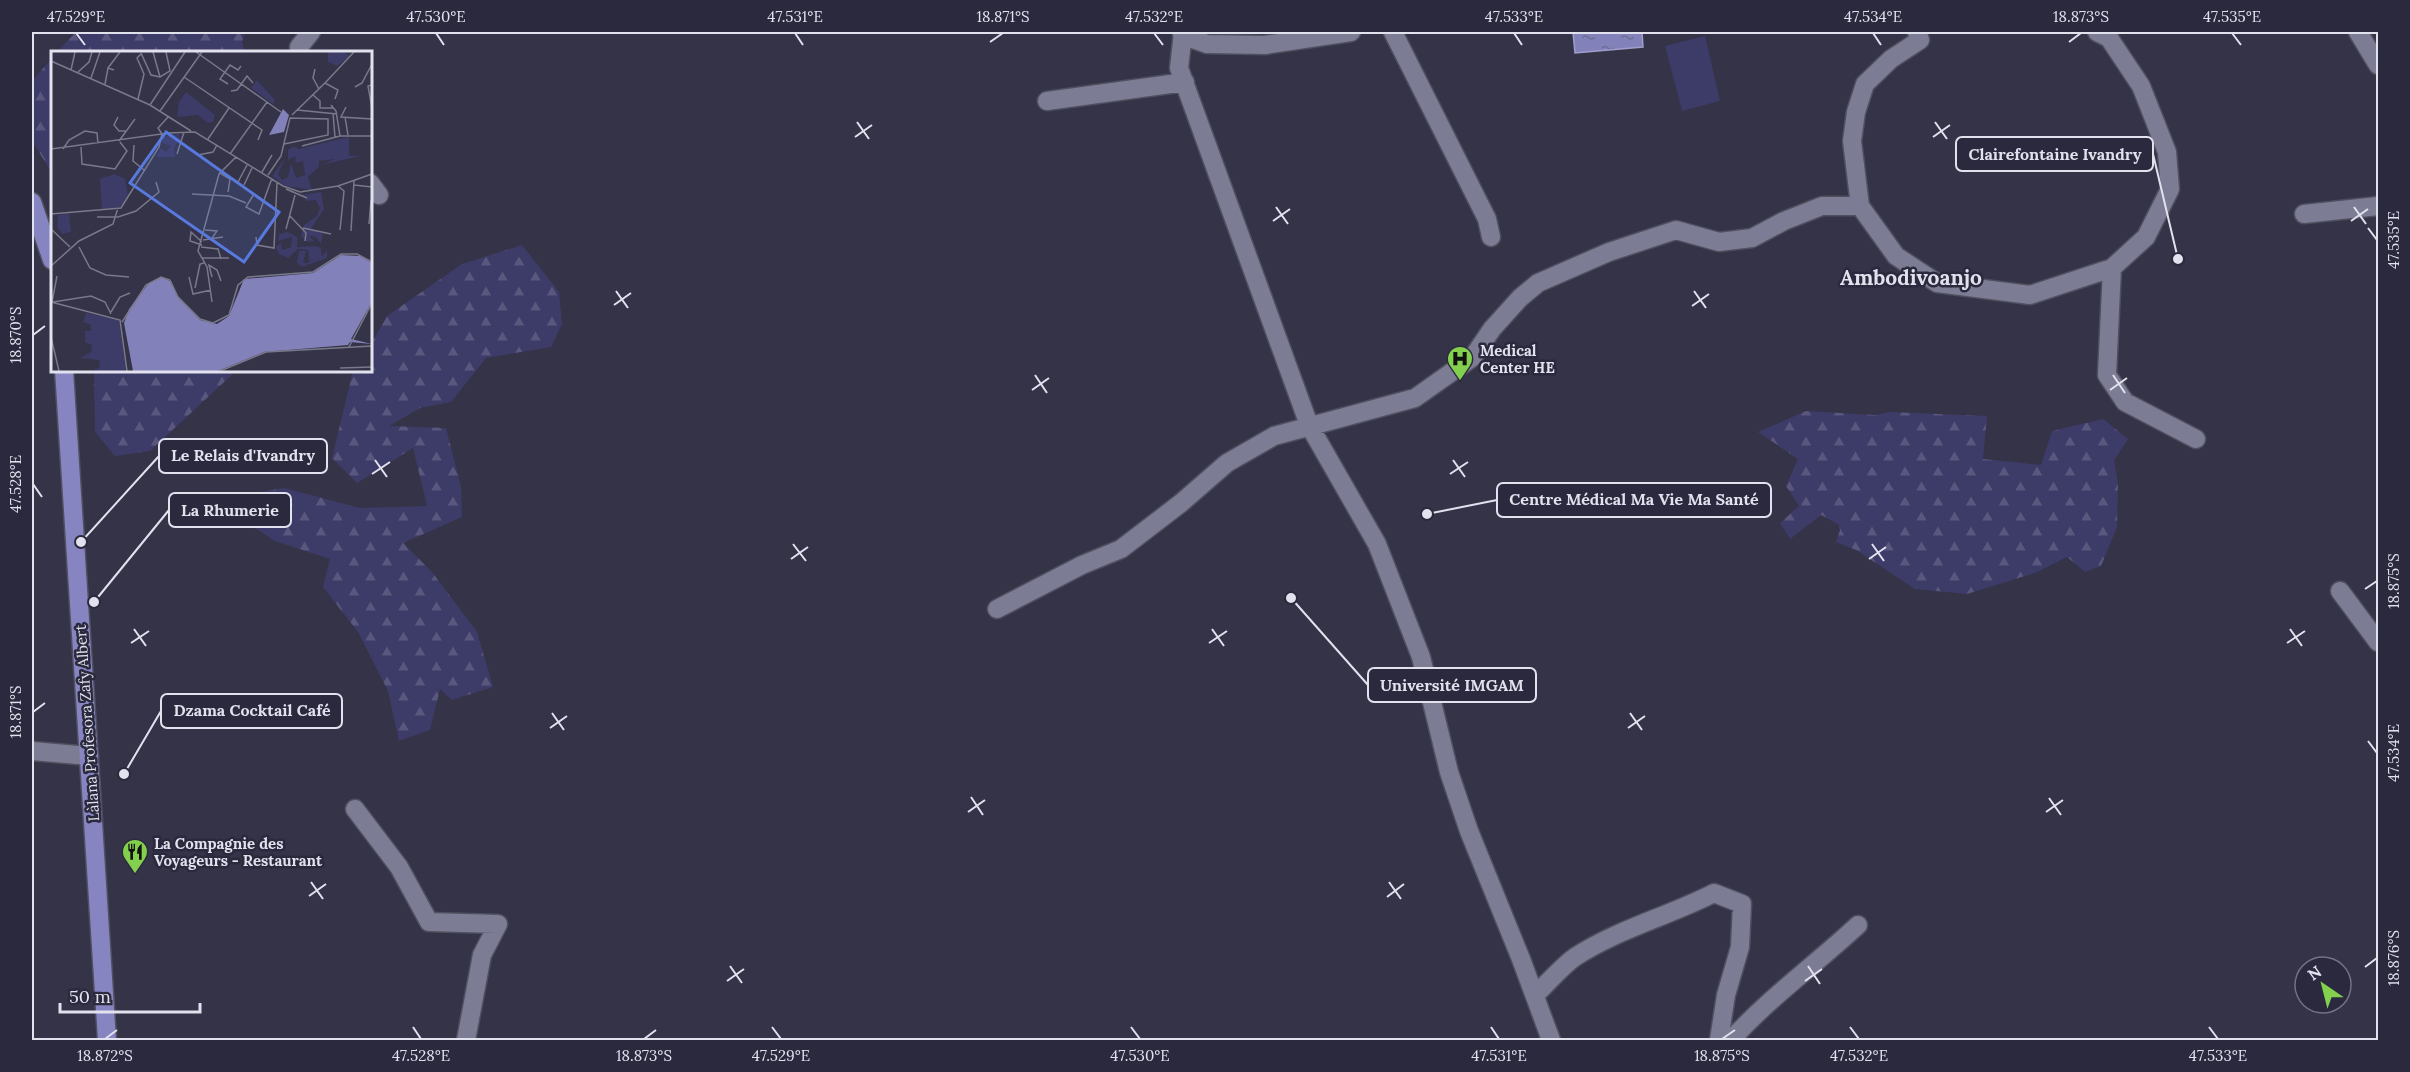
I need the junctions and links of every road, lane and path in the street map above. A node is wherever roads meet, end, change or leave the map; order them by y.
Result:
1 (311, 32) edge
2 (1351, 32) edge
3 (1393, 32) edge
4 (1917, 32) edge
5 (2097, 32) edge
6 (2358, 32) edge
7 (1182, 33) edge
8 (300, 51) edge
9 (2379, 65) edge
10 (1185, 82) junction
11 (1047, 101) dead end
12 (32, 202) edge
13 (1860, 206) junction
14 (2379, 206) edge
15 (2304, 214) dead end
16 (1491, 237) dead end
17 (51, 257) edge
18 (2112, 268) junction
19 (64, 372) edge
20 (1309, 425) junction
21 (2196, 439) dead end
22 (2340, 591) dead end
23 (997, 609) dead end
24 (2379, 642) edge
25 (32, 751) edge
26 (89, 756) junction
27 (355, 809) dead end
28 (1858, 925) dead end
29 (1535, 995) junction
30 (107, 1041) edge
31 (466, 1041) edge
32 (1551, 1041) edge
33 (1719, 1041) edge
34 (1731, 1041) edge

1 - 8 street
2 - 7 street
3 - 16 street
4 - 13 street
5 - 18 street
6 - 9 street
7 - 10 street
10 - 11 street
10 - 20 street
12 - 17 main road
13 - 18 street
13 - 20 street
14 - 15 street
18 - 21 street
19 - 26 main road, Làlana Profesora Zafy Albert
20 - 23 street
20 - 29 street
22 - 24 street
25 - 26 street
26 - 30 main road, Làlana Profesora Zafy Albert
27 - 31 street
28 - 34 street
29 - 32 street
29 - 33 street

